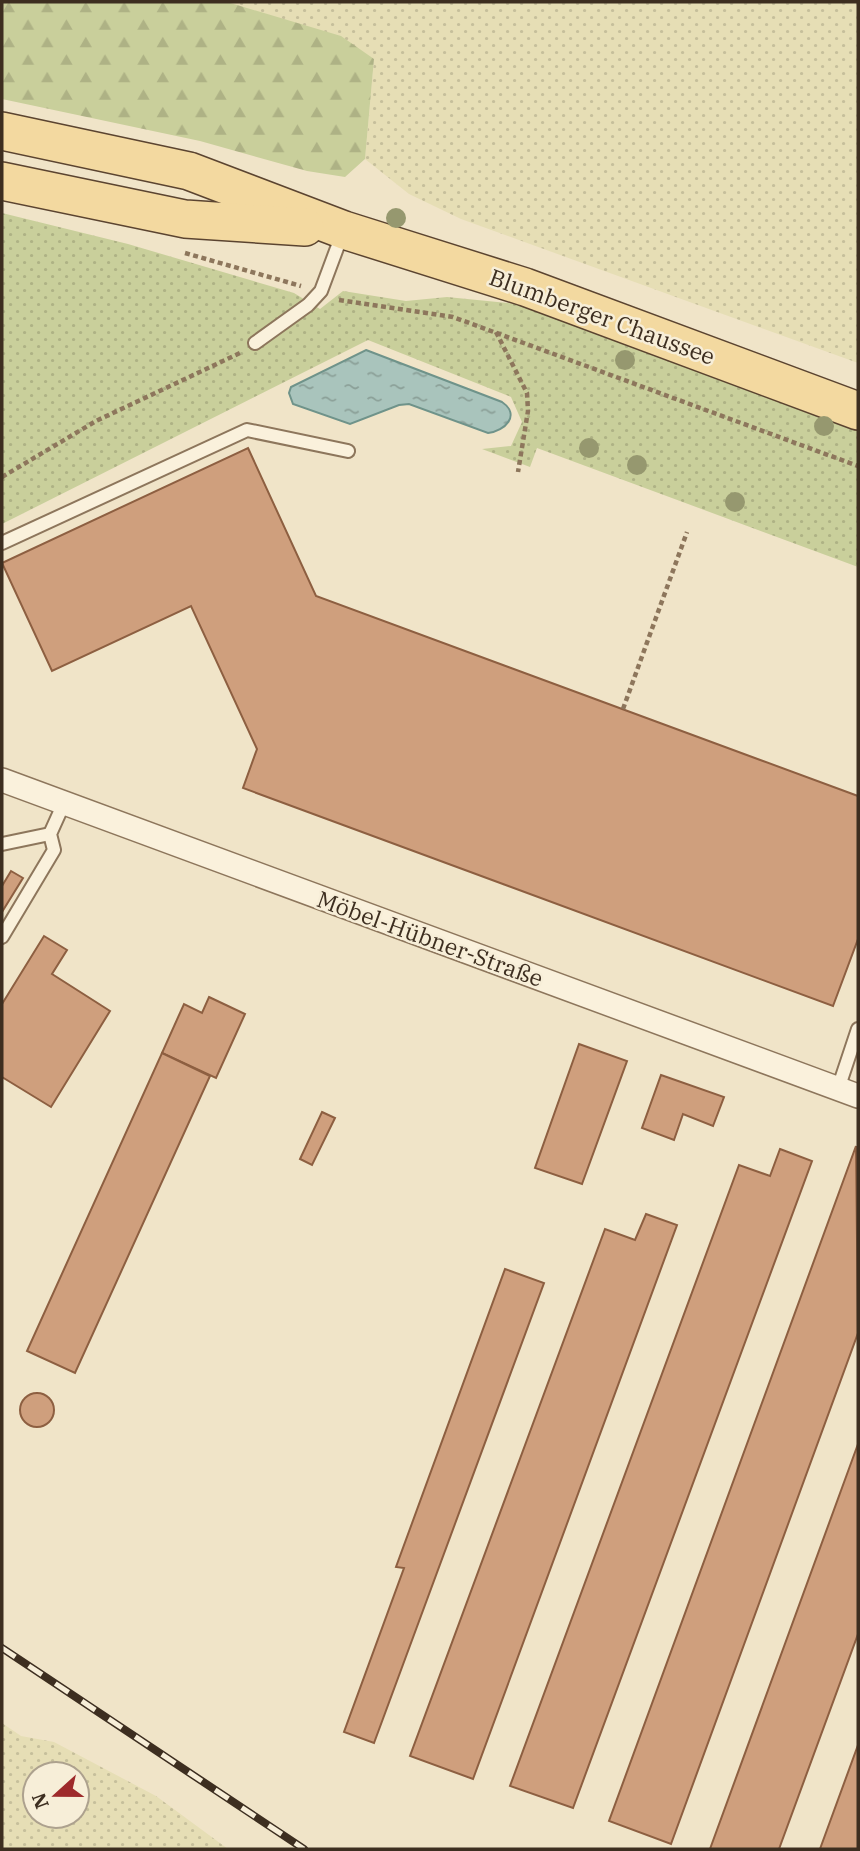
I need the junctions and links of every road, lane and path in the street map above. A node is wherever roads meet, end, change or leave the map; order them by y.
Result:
1 (2, 131) edge
2 (2, 181) edge
3 (344, 230) junction
4 (321, 291) junction
5 (496, 332) junction
6 (256, 343) joint
7 (858, 411) edge
8 (348, 451) dead end
9 (858, 466) edge
10 (518, 472) dead end
11 (2, 477) edge
12 (687, 532) dead end
13 (2, 543) edge
14 (623, 709) dead end
15 (2, 780) edge
16 (64, 803) junction
17 (50, 834) junction
18 (2, 844) edge
19 (2, 937) edge
20 (858, 1029) edge
21 (848, 1093) edge

1 - 3 main road, Blumberger Chaussee
2 - 3 main road, Blumberger Chaussee
3 - 4 lane
3 - 7 main road, Blumberger Chaussee
4 - 5 path
4 - 6 lane
5 - 9 path
5 - 10 path
6 - 11 path
8 - 13 lane
12 - 14 path
15 - 16 street, Möbel-Hübner-Straße
16 - 17 lane
16 - 21 street, Möbel-Hübner-Straße
17 - 18 lane
17 - 19 lane
20 - 21 lane

